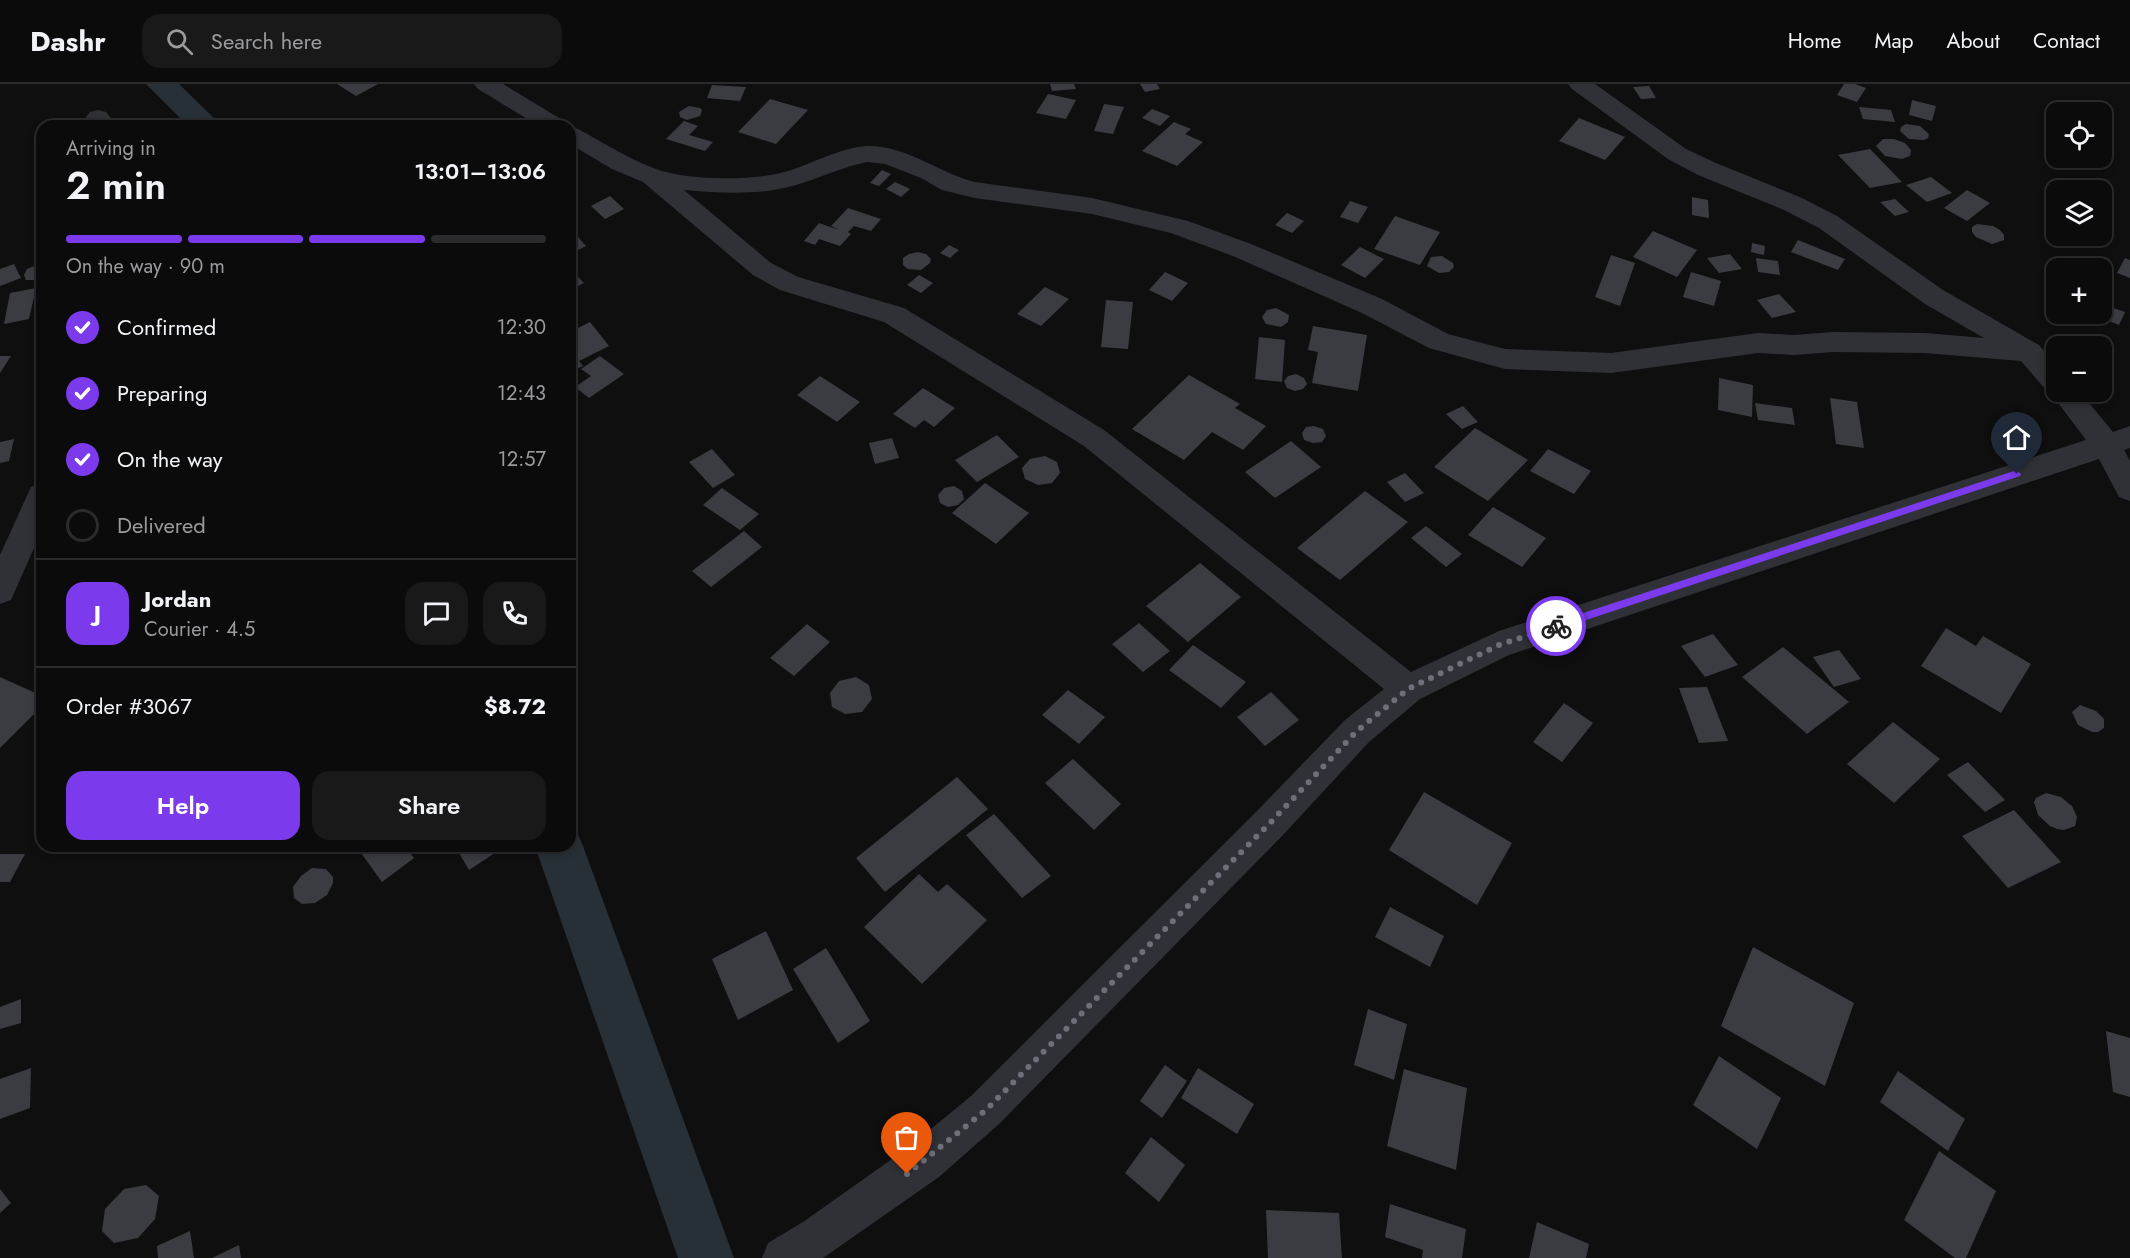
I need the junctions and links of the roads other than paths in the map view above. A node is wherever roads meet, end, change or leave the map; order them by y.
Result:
1 (486, 84) edge
2 (1580, 84) edge
3 (546, 120) edge
4 (576, 137) edge
5 (651, 176) junction
6 (2029, 352) junction
7 (2046, 372) edge
8 (2075, 402) edge
9 (2118, 440) edge
10 (2130, 489) edge
11 (36, 509) edge
12 (0, 591) edge
13 (1408, 689) junction
14 (801, 1248) edge

1 - 3 street
2 - 6 street
4 - 5 street
5 - 6 street
5 - 13 street
6 - 7 street
8 - 9 street
9 - 10 street
9 - 13 street
11 - 12 street
13 - 14 street

